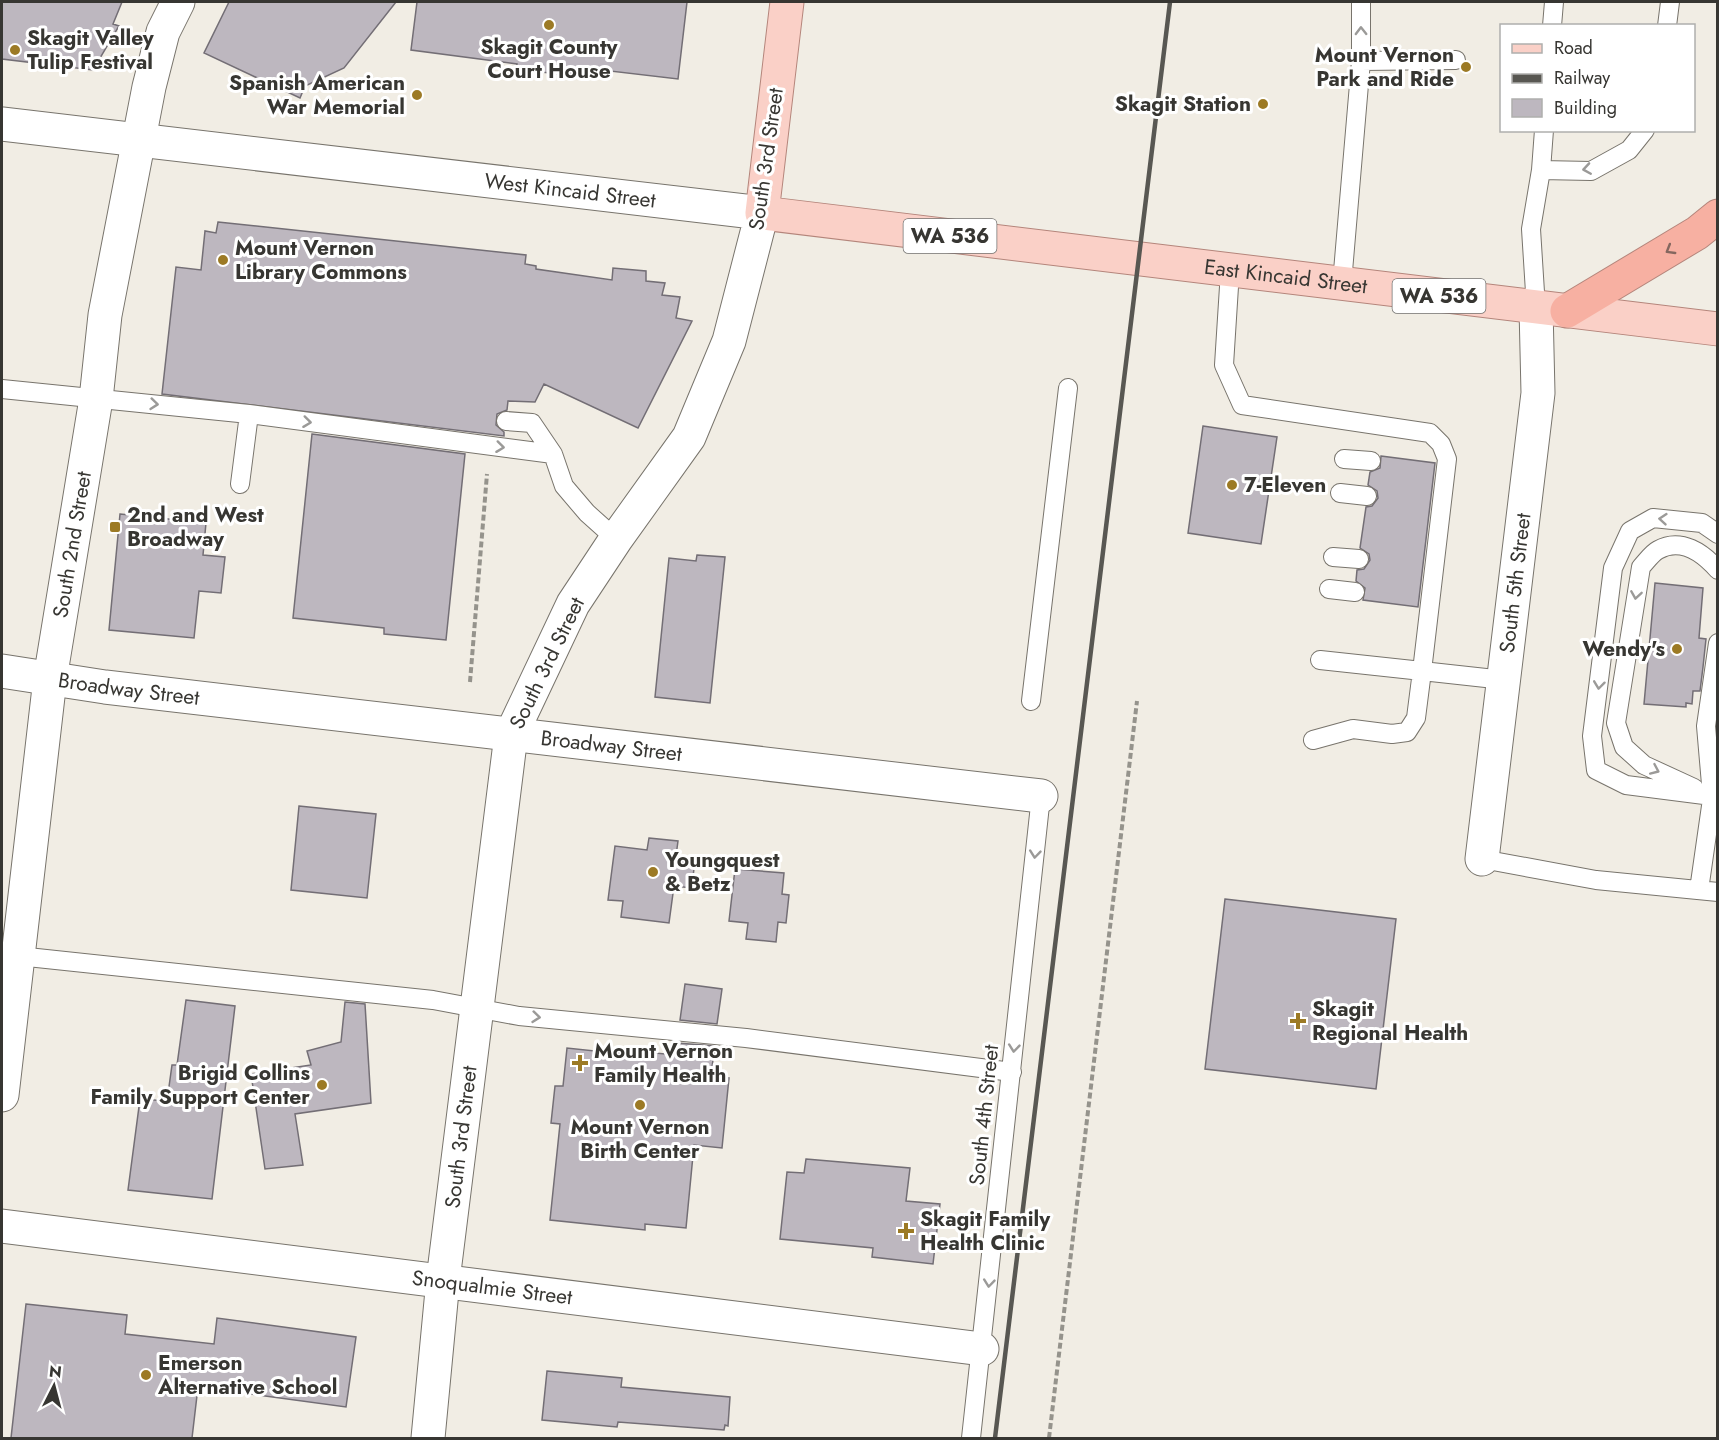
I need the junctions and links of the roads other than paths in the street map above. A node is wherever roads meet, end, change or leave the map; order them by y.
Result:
1 (178, 2) edge
2 (787, 2) edge
3 (1361, 2) edge
4 (1554, 2) edge
5 (1670, 2) edge
6 (1552, 24) edge
7 (1667, 24) edge
8 (1456, 60) dead end
9 (1361, 61) junction
10 (2, 124) edge
11 (1544, 132) edge
12 (1643, 132) edge
13 (138, 140) junction
14 (1541, 170) junction
15 (762, 213) junction
16 (1718, 216) edge
17 (1138, 259) joint
18 (1230, 271) junction
19 (1342, 283) junction
20 (1551, 310) junction
21 (1718, 329) edge
22 (1068, 387) dead end
23 (2, 389) edge
24 (96, 399) junction
25 (249, 414) junction
26 (506, 421) dead end
27 (553, 454) junction
28 (1344, 459) dead end
29 (1371, 461) dead end
30 (240, 484) dead end
31 (1340, 493) dead end
32 (1367, 496) dead end
33 (1718, 534) edge
34 (616, 539) junction
35 (1333, 557) dead end
36 (1359, 559) dead end
37 (1718, 570) edge
38 (1329, 589) dead end
39 (1354, 592) dead end
40 (1718, 643) edge
41 (1320, 660) dead end
42 (2, 671) edge
43 (1422, 671) junction
44 (50, 679) junction
45 (1504, 680) junction
46 (1031, 701) dead end
47 (510, 735) junction
48 (1313, 740) dead end
49 (1718, 757) edge
50 (1041, 795) joint
51 (1712, 796) junction
52 (1482, 859) joint
53 (1708, 891) edge
54 (13, 946) edge
55 (478, 1008) junction
56 (1012, 1072) junction
57 (2, 1095) edge
58 (2, 1226) edge
59 (443, 1280) junction
60 (982, 1349) junction
61 (428, 1438) edge
62 (971, 1438) edge

1 - 13 street, South 2nd Street
2 - 15 main road, South 3rd Street
9 -> 3 lane
4 - 6 lane
5 - 7 lane
8 - 9 lane
9 - 19 lane
10 - 13 street, West Kincaid Street
11 - 14 lane
12 -> 14 lane
13 - 15 street, West Kincaid Street
13 - 24 street, South 2nd Street
14 - 20 lane
15 - 17 main road, West Kincaid Street / WA 536
15 - 34 street, South 3rd Street
16 -> 20 highway
17 - 18 main road, East Kincaid Street / WA 536
18 - 19 main road, East Kincaid Street / WA 536
18 - 43 lane
19 - 20 main road, East Kincaid Street / WA 536
20 - 21 main road, East Kincaid Street / WA 536
20 - 45 street, South 5th Street
22 - 46 lane
23 - 24 lane
24 -> 25 lane
24 - 44 street, South 2nd Street
25 -> 27 lane
25 - 30 lane
26 - 27 lane
27 - 34 lane
28 - 29 lane
31 - 32 lane
33 -> 51 lane
34 - 47 street, South 3rd Street
35 - 36 lane
37 -> 51 lane
38 - 39 lane
40 - 51 lane
41 - 43 lane
42 - 44 street, Broadway Street
43 - 45 lane
43 - 48 lane
44 - 47 street, Broadway Street
44 - 54 street, South 2nd Street
45 - 52 street, South 5th Street
47 - 50 street, Broadway Street
47 - 55 street, South 3rd Street
49 - 51 lane
50 -> 56 lane, South 4th Street
51 - 53 lane
52 - 53 lane
54 - 55 lane
54 - 57 street, South 2nd Street
55 -> 56 lane
55 - 59 street, South 3rd Street
56 -> 60 lane, South 4th Street
58 - 59 street, Snoqualmie Street
59 - 60 street, Snoqualmie Street
59 - 61 street, South 3rd Street
60 - 62 lane, South 4th Street

